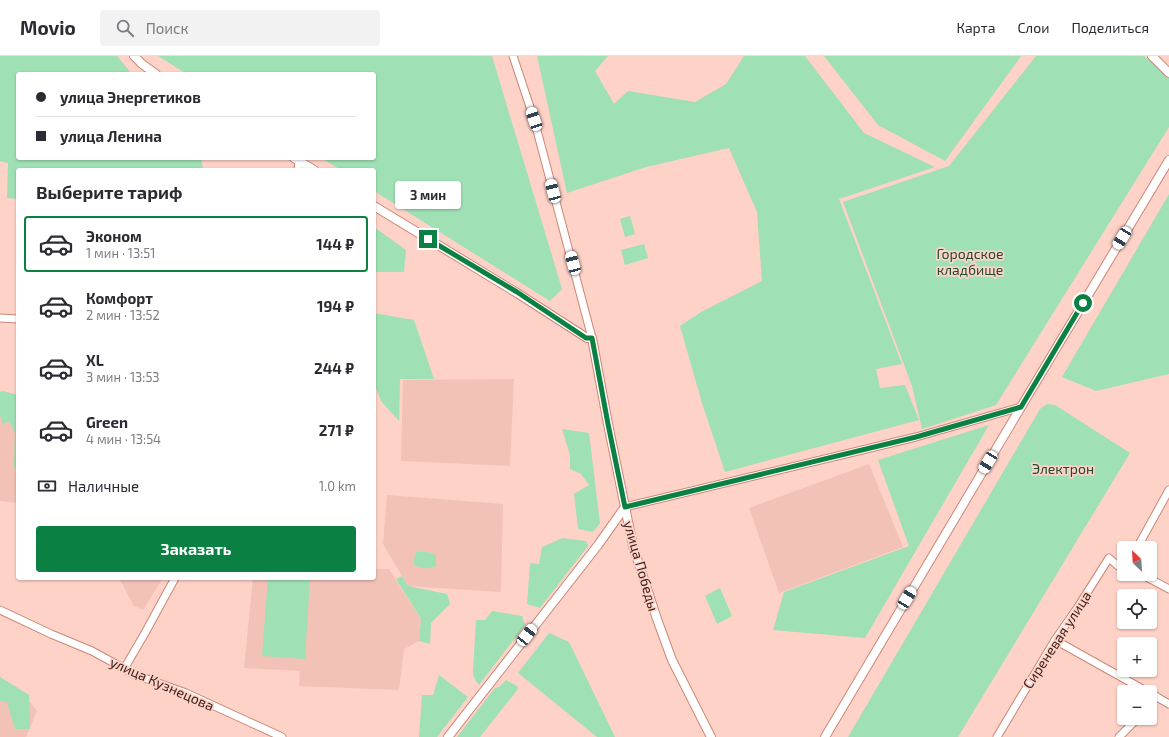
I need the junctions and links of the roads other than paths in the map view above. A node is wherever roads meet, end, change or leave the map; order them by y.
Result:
1 (134, 56) edge
2 (513, 56) edge
3 (1152, 56) edge
4 (153, 72) edge
5 (1169, 73) edge
6 (297, 160) edge
7 (1169, 160) edge
8 (311, 168) edge
9 (376, 207) edge
10 (0, 318) edge
11 (16, 319) edge
12 (592, 338) junction
13 (1021, 407) junction
14 (1169, 490) edge
15 (625, 507) junction
16 (1141, 541) edge
17 (1117, 565) edge
18 (174, 580) edge
19 (1154, 581) edge
20 (1169, 589) edge
21 (0, 610) edge
22 (1055, 640) junction
23 (124, 669) junction
24 (1135, 685) edge
25 (1157, 697) edge
26 (1169, 704) edge
27 (1131, 725) edge
28 (282, 737) edge
29 (448, 737) edge
30 (711, 737) edge
31 (825, 737) edge
32 (997, 737) edge
33 (1119, 737) edge

1 - 4 main road
2 - 12 street
3 - 5 main road
6 - 8 main road
7 - 13 main road
9 - 12 main road
10 - 11 street
12 - 15 main road, улица Победы
13 - 15 street
13 - 31 main road
14 - 16 street
15 - 29 main road
15 - 30 main road, улица Победы
17 - 22 street, Сиреневая улица
18 - 23 street
19 - 20 street
21 - 23 street, улица Кузнецова
22 - 24 street
22 - 32 street, Сиреневая улица
23 - 28 street, улица Кузнецова
25 - 26 street
27 - 33 street

